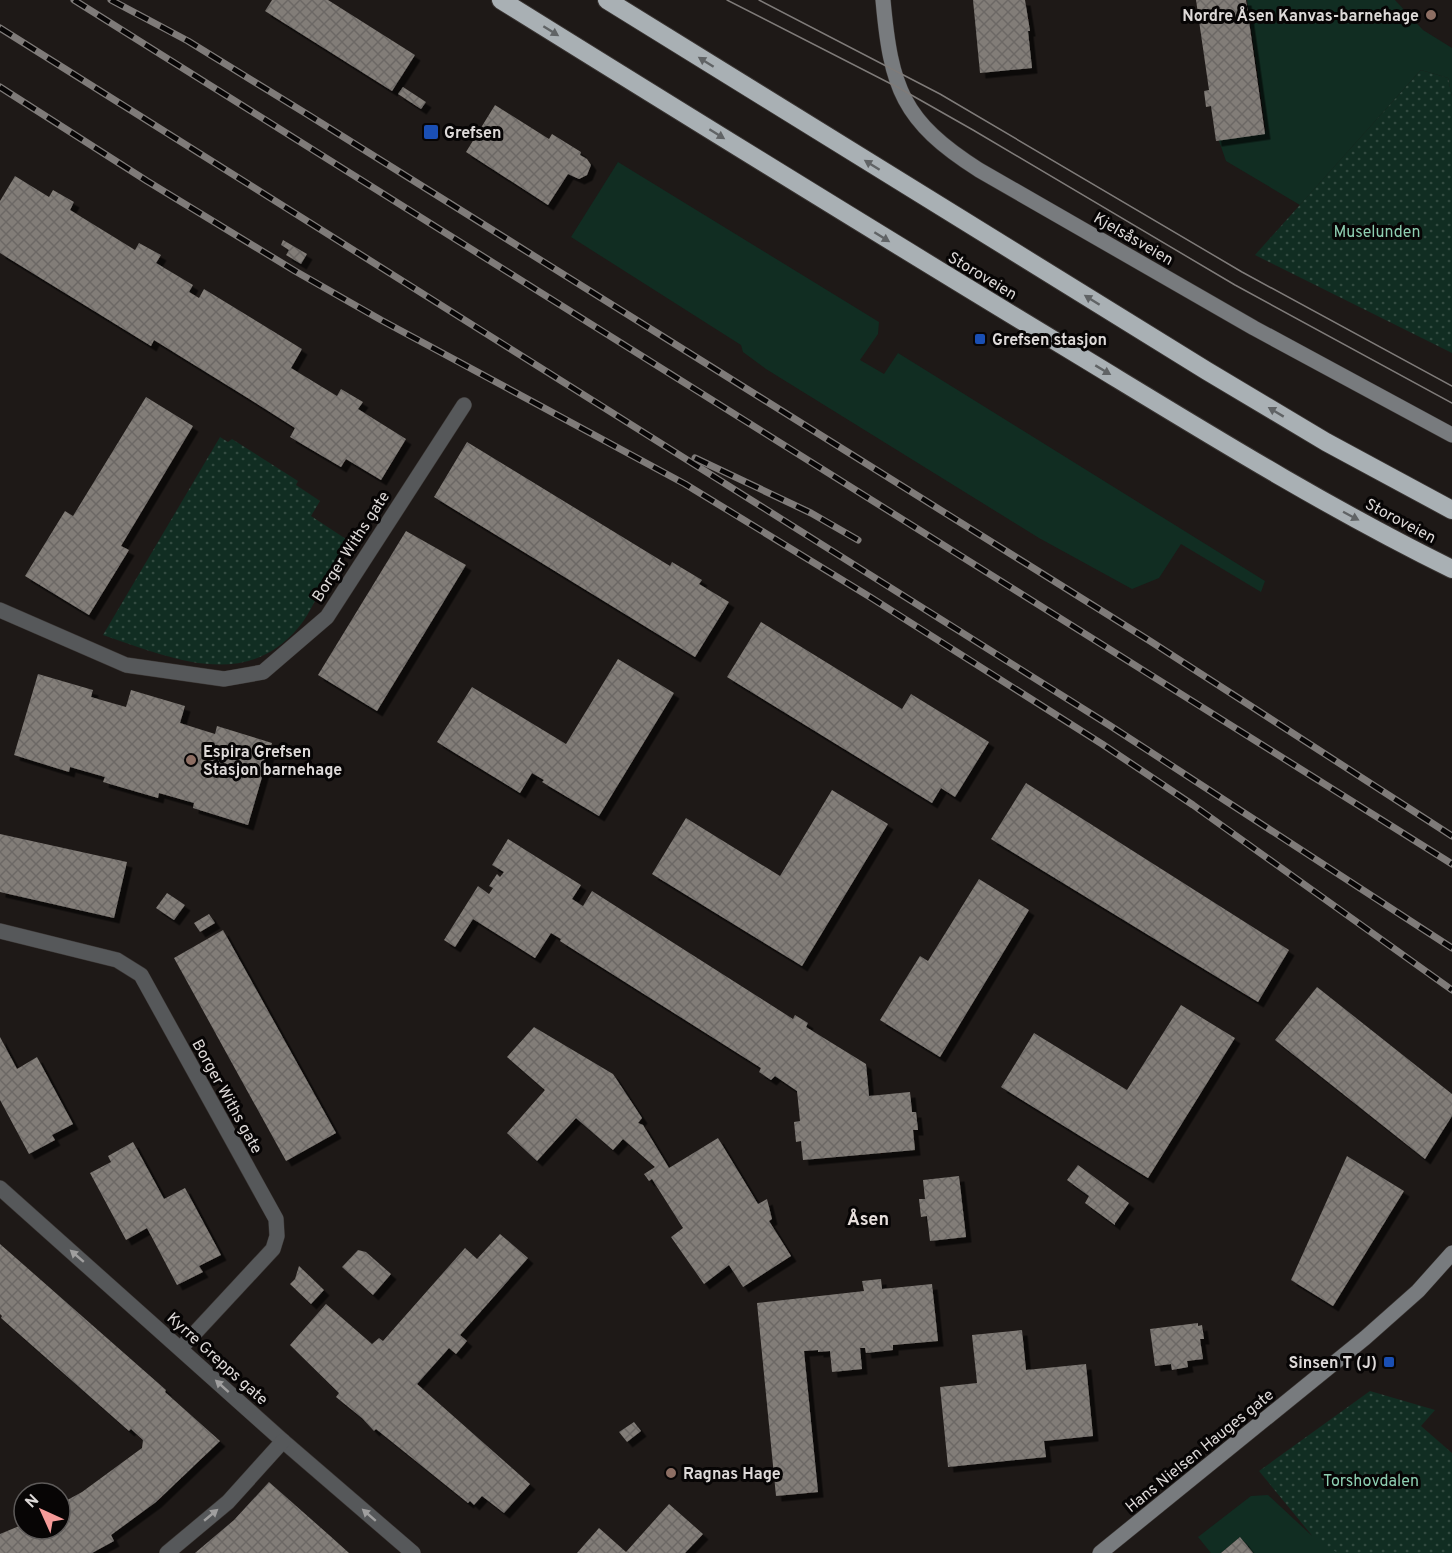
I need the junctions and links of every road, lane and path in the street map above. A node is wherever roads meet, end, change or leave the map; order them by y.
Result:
1 (501, 0) edge
2 (607, 0) edge
3 (883, 0) edge
4 (464, 405) dead end
5 (1452, 435) edge
6 (1452, 510) edge
7 (1452, 569) edge
8 (0, 610) edge
9 (0, 931) edge
10 (0, 1188) edge
11 (1452, 1253) edge
12 (181, 1348) junction
13 (283, 1441) junction
14 (166, 1553) edge
15 (413, 1553) edge
16 (1100, 1553) edge

1 -> 7 highway, Storoveien
6 -> 2 highway, Storoveien
3 - 5 street, Kjelsåsveien
4 - 8 street, Borger Withs gate
9 - 12 street, Borger Withs gate
12 -> 10 street, Kyrre Grepps gate
11 - 16 street, Hans Nielsen Hauges gate
13 -> 12 street, Kyrre Grepps gate
14 -> 13 street
15 -> 13 street, Kyrre Grepps gate

